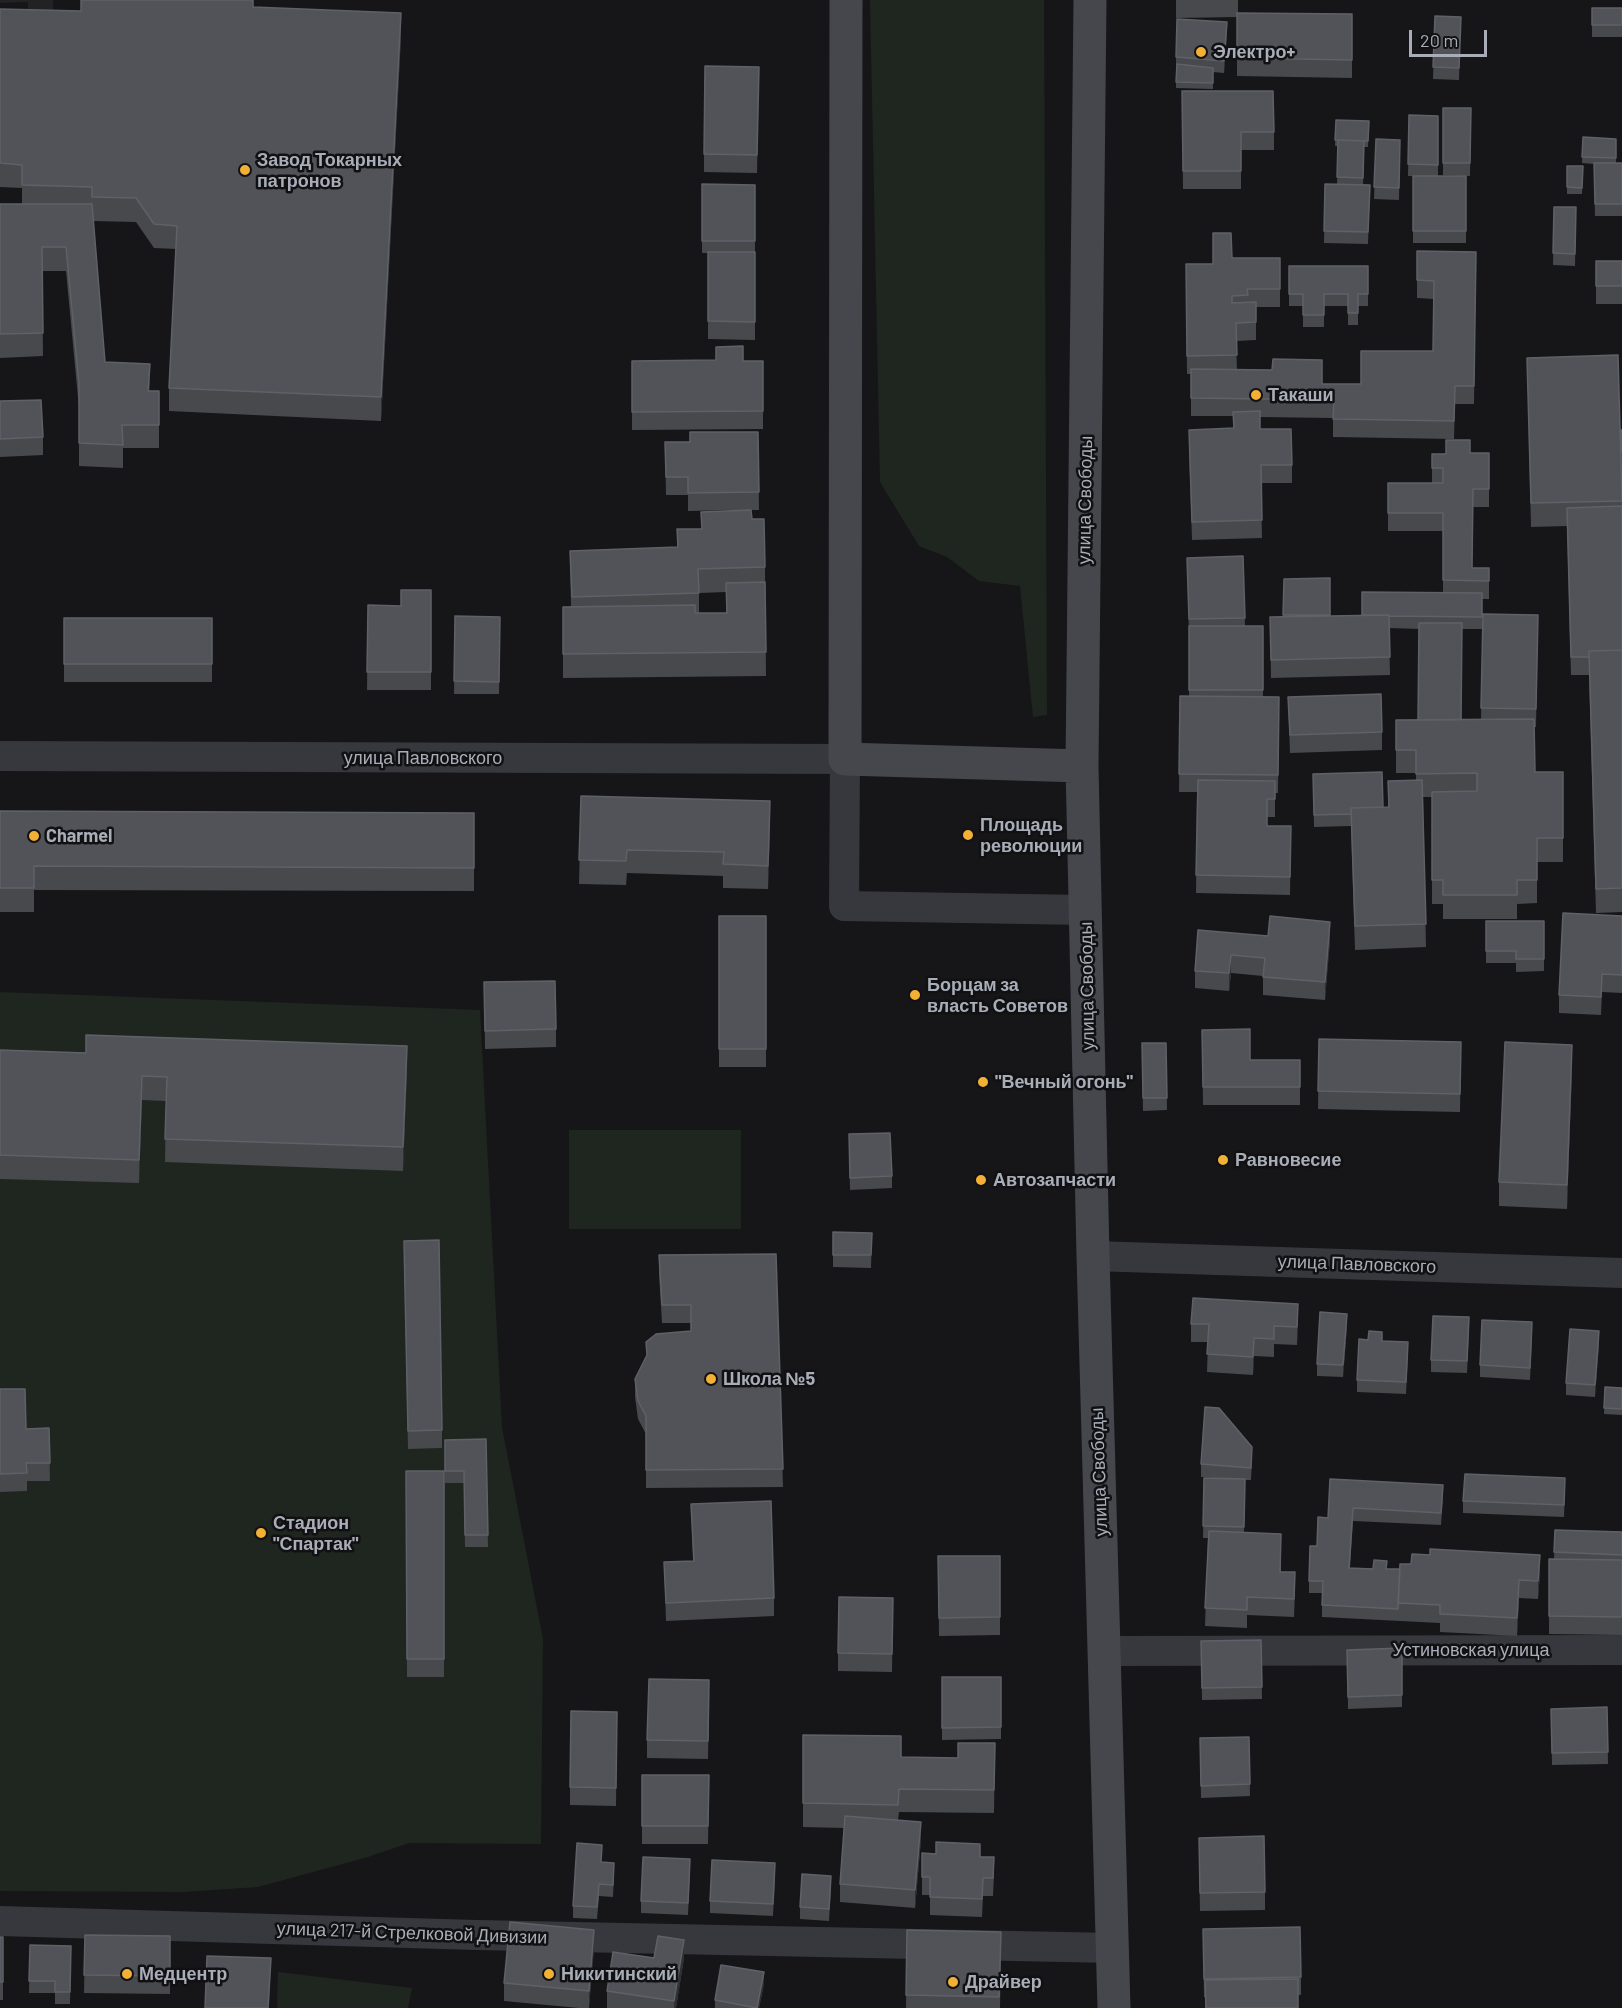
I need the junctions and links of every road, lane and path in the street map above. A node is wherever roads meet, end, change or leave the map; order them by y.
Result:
1 (846, 0) edge
2 (1090, 0) edge
3 (0, 756) edge
4 (845, 759) junction
5 (1082, 766) junction
6 (1085, 910) junction
7 (1093, 1256) junction
8 (1622, 1273) edge
9 (1622, 1650) edge
10 (1105, 1651) junction
11 (0, 1921) edge
12 (1113, 1948) junction
13 (1114, 2008) edge

1 - 4 main road
2 - 5 main road, улица Свободы
3 - 4 street, улица Павловского
4 - 5 main road
4 - 6 street
5 - 6 main road, улица Свободы
6 - 7 main road, улица Свободы
7 - 8 street, улица Павловского
7 - 10 main road, улица Свободы
9 - 10 street, Устиновская улица
10 - 12 main road, улица Свободы
11 - 12 street, улица 217-й Стрелковой Дивизии
12 - 13 main road, улица Свободы

